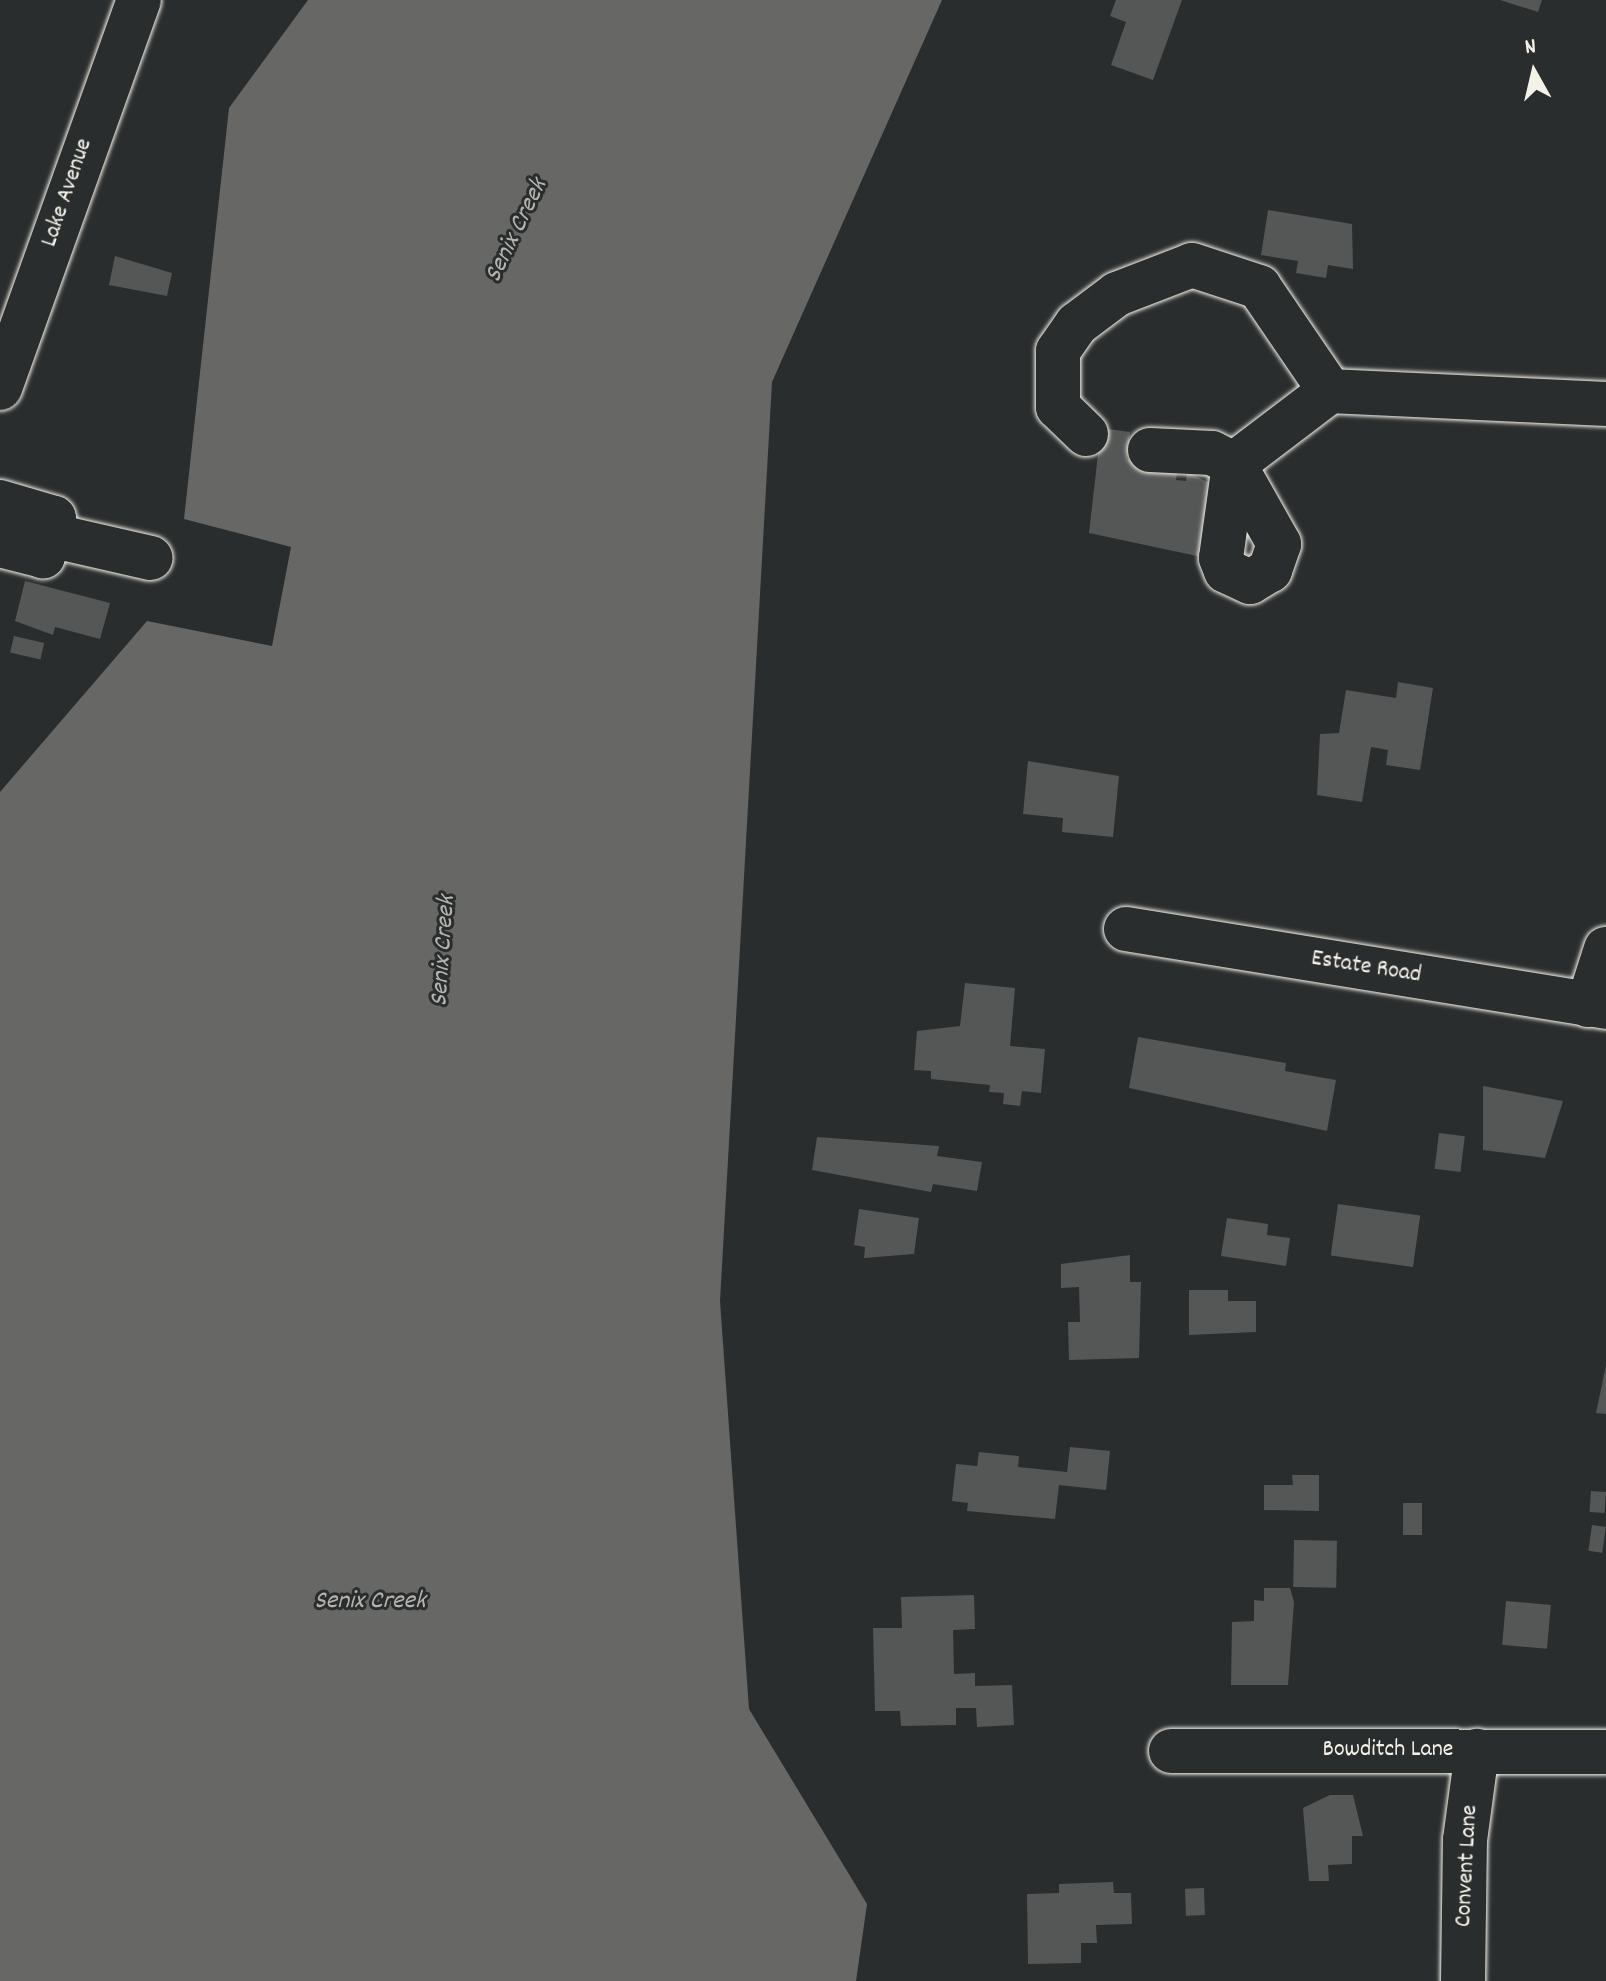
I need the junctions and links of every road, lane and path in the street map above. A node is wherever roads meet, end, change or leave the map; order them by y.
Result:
1 (139, 0) edge
2 (0, 388) edge
3 (1330, 391) junction
4 (1606, 404) edge
5 (1086, 434) dead end
6 (1150, 450) dead end
7 (0, 502) edge
8 (54, 536) junction
9 (0, 545) edge
10 (151, 558) dead end
11 (1126, 929) dead end
12 (1606, 949) edge
13 (1597, 1006) edge
14 (1171, 1751) dead end
15 (1477, 1751) junction
16 (1606, 1752) edge
17 (1463, 1981) edge

1 - 2 street, Lake Avenue
3 - 4 street
3 - 5 street
3 - 6 street
7 - 8 street
8 - 9 street
8 - 10 street
11 - 13 street, Estate Road
12 - 13 street
14 - 15 street, Bowditch Lane
15 - 16 street, Bowditch Lane
15 - 17 street, Convent Lane

